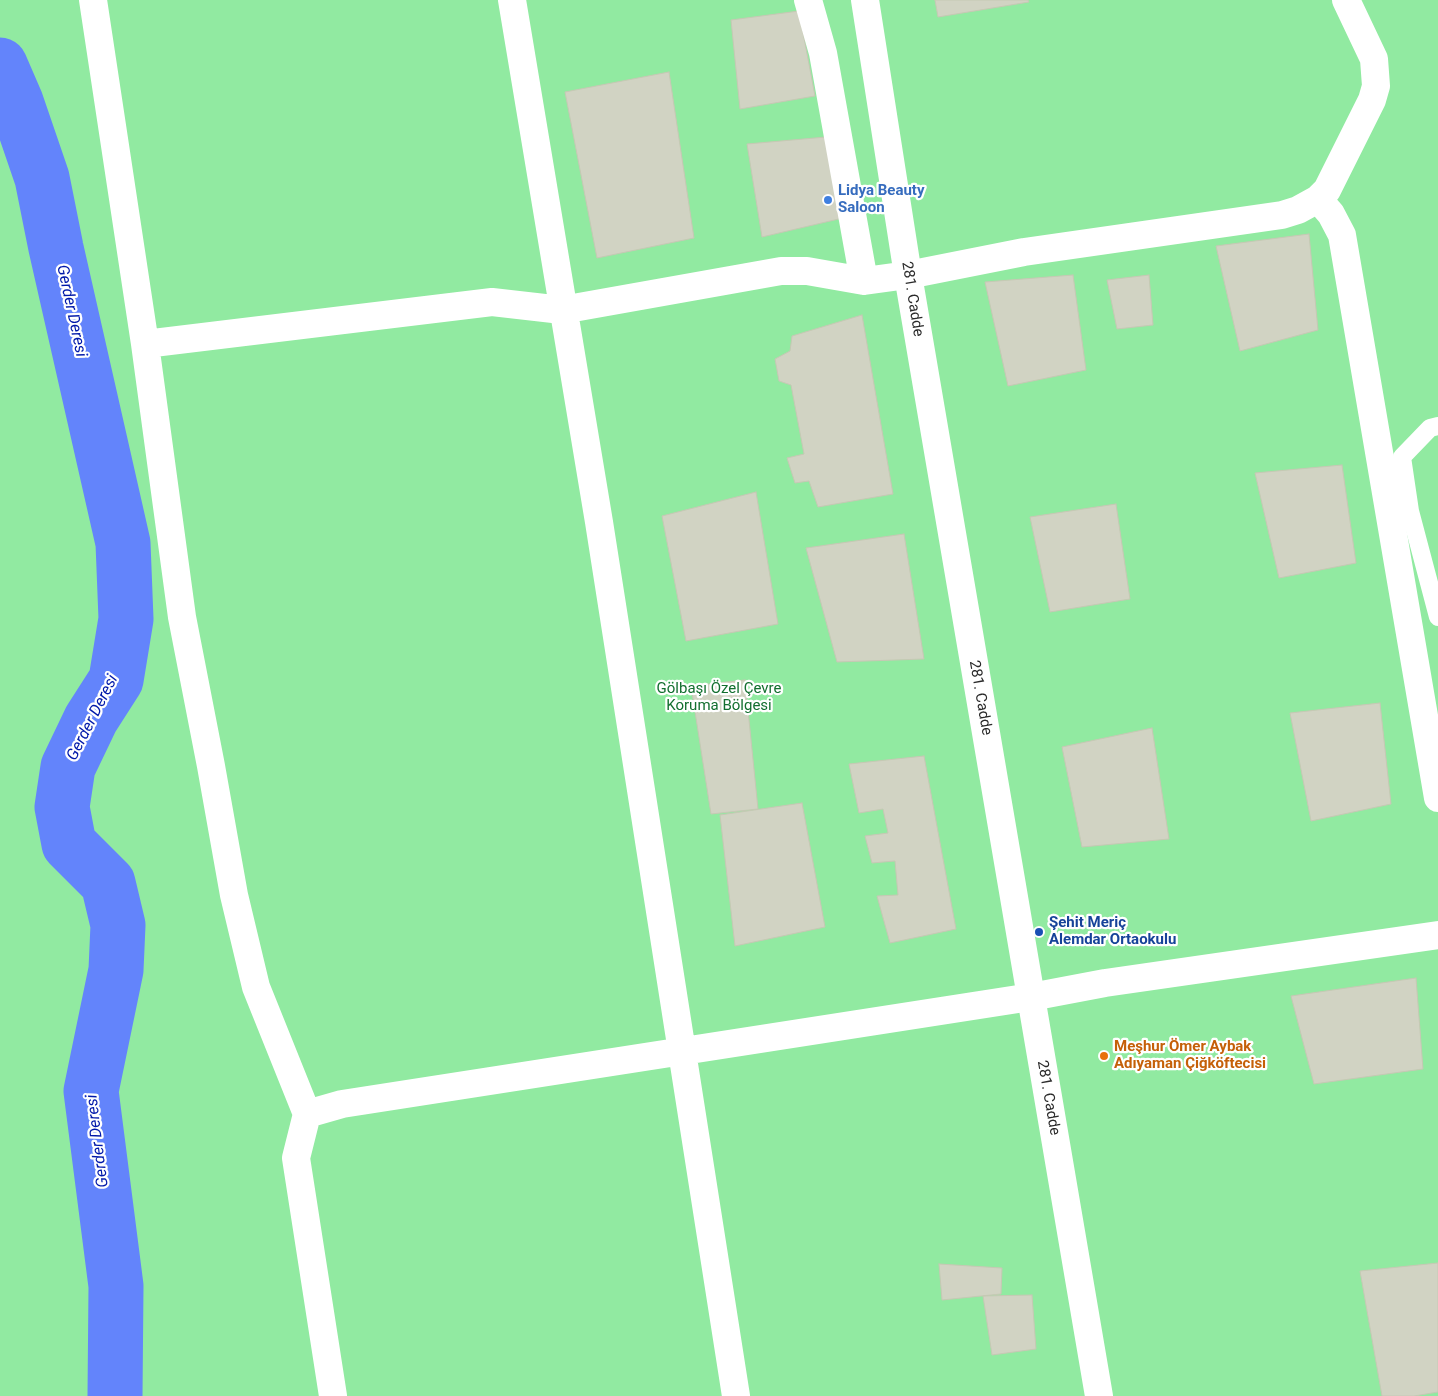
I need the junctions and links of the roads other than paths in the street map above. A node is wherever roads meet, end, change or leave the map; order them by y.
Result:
1 (93, 0) edge
2 (512, 0) edge
3 (808, 0) edge
4 (865, 0) edge
5 (1346, 0) edge
6 (1318, 199) junction
7 (908, 275) junction
8 (864, 281) junction
9 (562, 310) junction
10 (145, 344) junction
11 (1438, 426) edge
12 (1438, 616) edge
13 (1438, 798) edge
14 (1438, 935) edge
15 (1031, 997) junction
16 (682, 1051) junction
17 (307, 1114) junction
18 (333, 1396) edge
19 (736, 1396) edge
20 (1099, 1396) edge

1 - 10 street
2 - 9 street
3 - 8 street
4 - 7 street, 281. Cadde
5 - 6 street
6 - 7 street
6 - 13 street
7 - 8 street
7 - 15 street, 281. Cadde
8 - 9 street
9 - 10 street
9 - 16 street
10 - 17 street
11 - 12 lane
14 - 15 street
15 - 16 street
15 - 20 street, 281. Cadde
16 - 17 street
16 - 19 street
17 - 18 street

